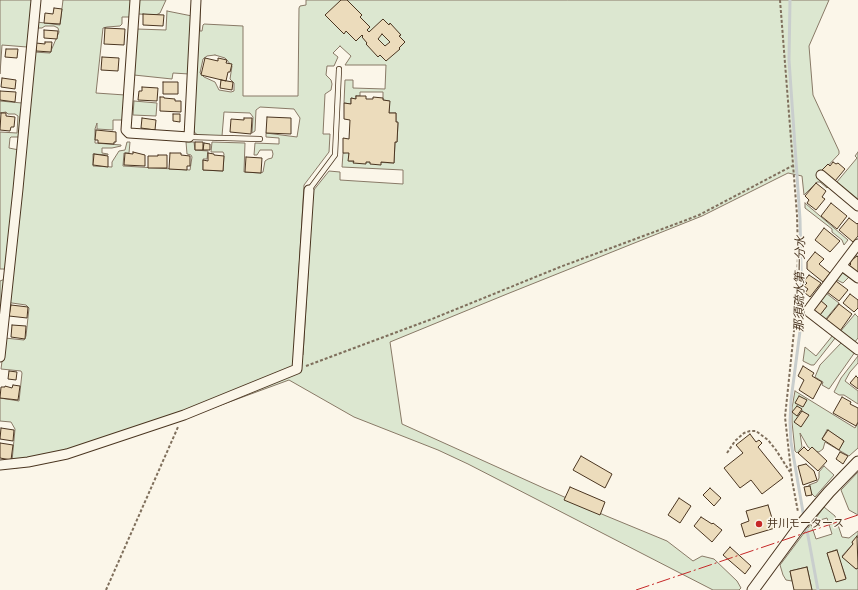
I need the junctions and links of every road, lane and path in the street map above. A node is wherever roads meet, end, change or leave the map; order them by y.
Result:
1 (36, 0) edge
2 (135, 0) edge
3 (196, 0) edge
4 (780, 0) edge
5 (339, 69) dead end
6 (189, 137) junction
7 (260, 139) dead end
8 (792, 166) junction
9 (821, 175) dead end
10 (309, 190) joint
11 (858, 206) edge
12 (858, 244) edge
13 (842, 266) junction
14 (858, 278) edge
15 (858, 350) edge
16 (0, 357) edge
17 (297, 369) junction
18 (184, 415) junction
19 (727, 452) dead end
20 (858, 462) edge
21 (0, 464) edge
22 (791, 473) junction
23 (800, 526) junction
24 (106, 590) edge
25 (753, 590) edge

1 - 16 street
2 - 6 street
3 - 6 street
4 - 8 path
5 - 10 lane
6 - 7 lane
8 - 17 path
8 - 22 path
9 - 11 street
10 - 17 street
12 - 13 street
13 - 14 street
13 - 15 street
17 - 18 street
18 - 21 street
18 - 24 path
19 - 22 path
20 - 23 street
22 - 23 path
23 - 25 street

